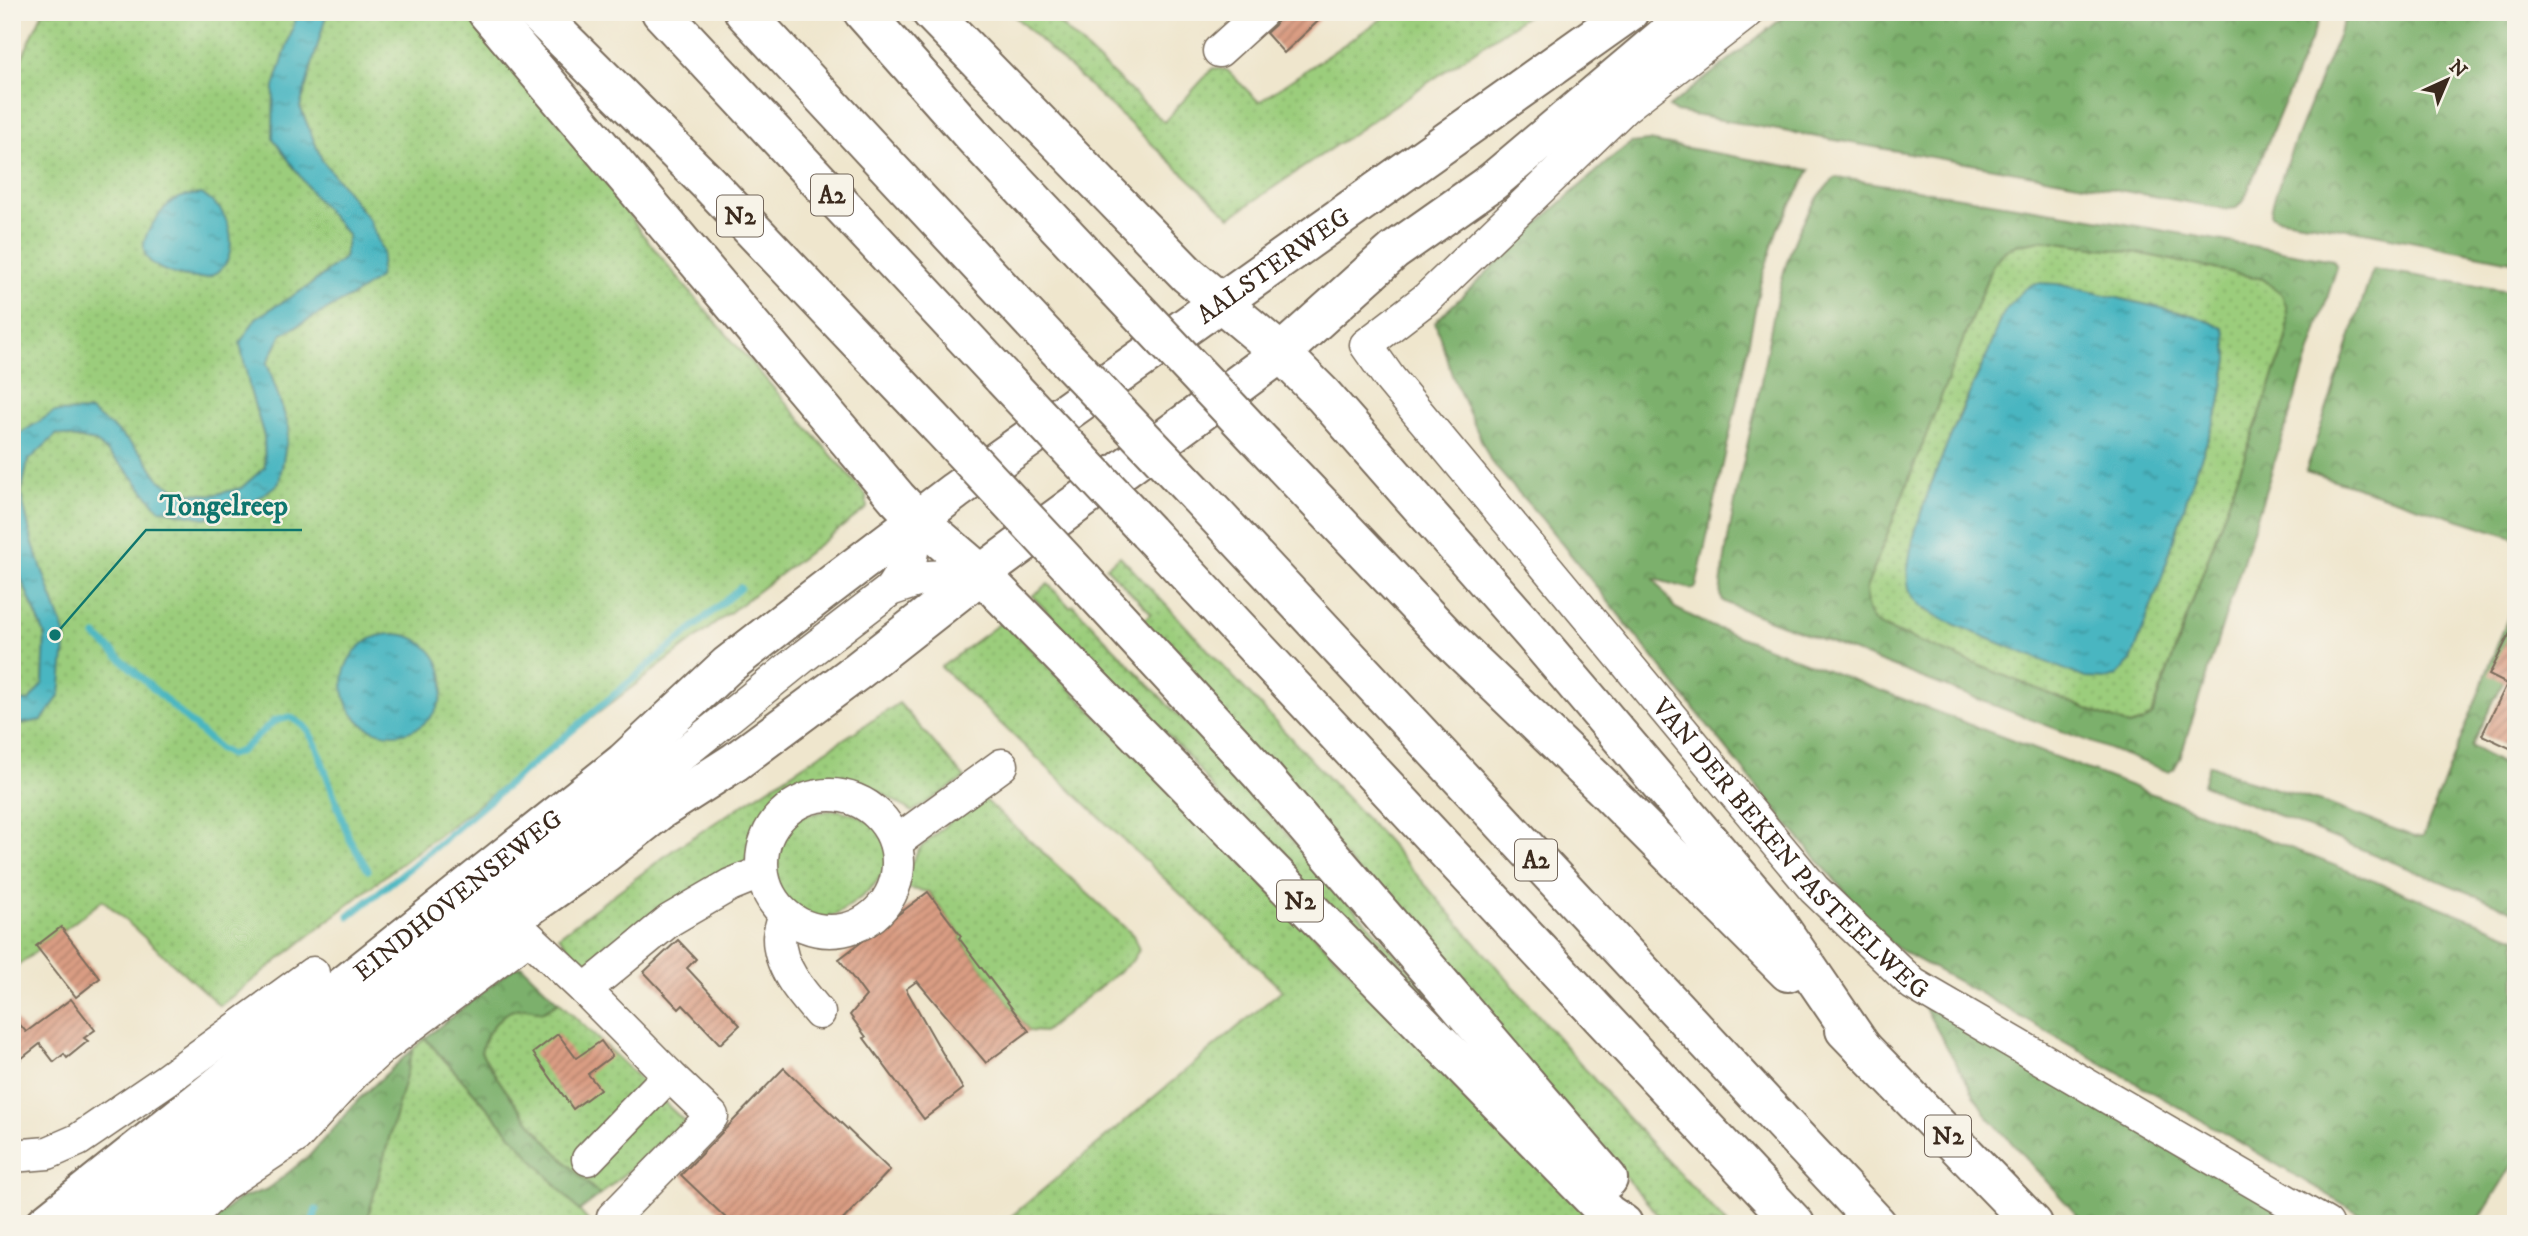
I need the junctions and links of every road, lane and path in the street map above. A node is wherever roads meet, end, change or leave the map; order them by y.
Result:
1 (487, 12) edge
2 (536, 12) edge
3 (661, 12) edge
4 (744, 12) edge
5 (863, 12) edge
6 (932, 12) edge
7 (1262, 12) edge
8 (1629, 12) edge
9 (1693, 12) edge
10 (1748, 12) edge
11 (1219, 51) dead end
12 (1625, 107) junction
13 (1556, 127) junction
14 (1220, 302) junction
15 (1281, 353) junction
16 (918, 520) junction
17 (865, 560) joint
18 (981, 574) junction
19 (890, 590) junction
20 (1002, 765) dead end
21 (896, 842) junction
22 (762, 872) junction
23 (785, 915) junction
24 (313, 974) dead end
25 (585, 990) junction
26 (819, 1013) dead end
27 (1863, 1049) junction
28 (669, 1074) junction
29 (12, 1156) edge
30 (588, 1159) dead end
31 (613, 1217) dead end
32 (45, 1224) edge
33 (96, 1224) edge
34 (141, 1224) edge
35 (183, 1224) edge
36 (1623, 1224) edge
37 (1647, 1224) edge
38 (1795, 1224) edge
39 (1877, 1224) edge
40 (2033, 1224) edge
41 (2326, 1224) edge

1 - 16 main road, N2
2 - 37 main road, N2, bridge
3 - 38 main road, A2, bridge
4 - 39 main road, A2, bridge
5 - 27 main road, N2, bridge
6 - 14 main road
7 - 11 street
8 - 14 main road, AALSTERWEG
9 - 13 main road
10 - 12 street
12 - 13 street
12 - 41 street, VAN DER BEKEN PASTEELWEG
13 - 15 main road
14 - 15 main road
14 - 16 main road, AALSTERWEG
15 - 18 main road
15 - 27 main road, N2
16 - 17 main road, AALSTERWEG
16 - 18 main road
16 - 19 street
17 - 32 main road, EINDHOVENSEWEG
18 - 19 street
18 - 34 main road, EINDHOVENSEWEG
18 - 36 main road, N2
19 - 33 street, EINDHOVENSEWEG
20 - 21 street
21 - 22 street
21 - 23 street
22 - 23 street
22 - 25 street
23 - 26 street
24 - 29 street, EINDHOVENSEWEG
25 - 28 street
25 - 35 street
27 - 40 main road, N2
28 - 30 street
28 - 31 street

